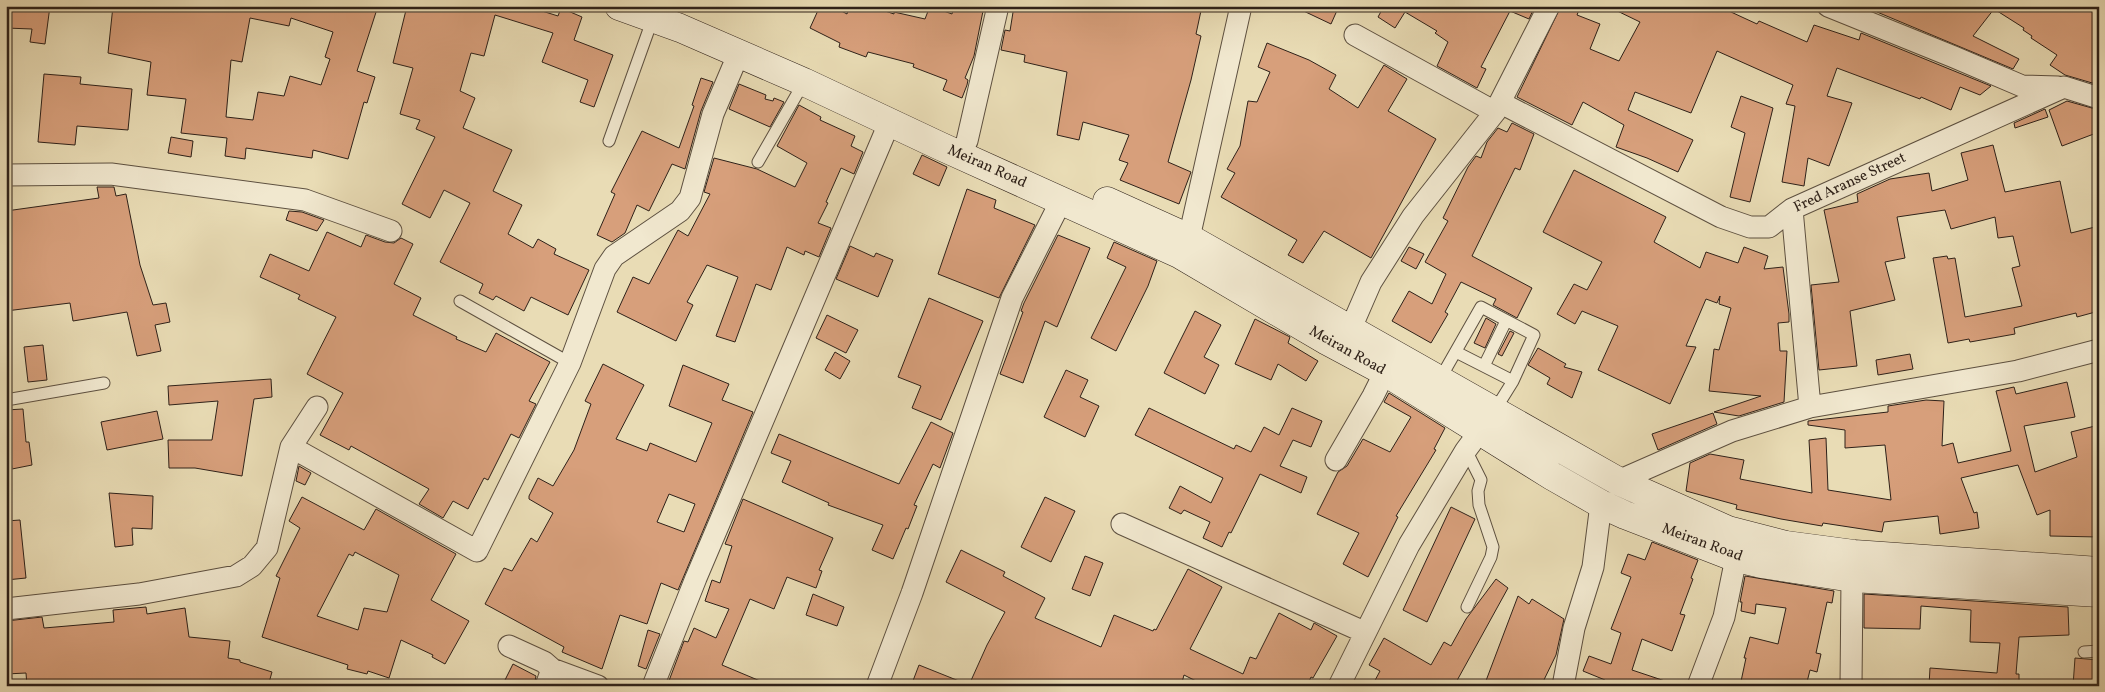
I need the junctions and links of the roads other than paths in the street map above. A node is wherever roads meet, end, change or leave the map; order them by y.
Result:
1 (619, 6) edge
2 (998, 6) edge
3 (1242, 6) edge
4 (1549, 6) edge
5 (1828, 6) edge
6 (664, 12) edge
7 (1355, 35) dead end
8 (738, 55) junction
9 (804, 82) junction
10 (2064, 87) junction
11 (2099, 98) edge
12 (1498, 108) junction
13 (890, 121) junction
14 (609, 141) dead end
15 (967, 141) junction
16 (758, 162) dead end
17 (6, 175) edge
18 (1060, 201) junction
19 (1792, 209) junction
20 (391, 231) dead end
21 (1190, 238) junction
22 (460, 301) dead end
23 (1506, 321) junction
24 (1351, 328) junction
25 (2099, 350) edge
26 (1456, 352) junction
27 (570, 363) junction
28 (1484, 366) junction
29 (1385, 372) junction
30 (1439, 380) junction
31 (1513, 382) junction
32 (104, 384) dead end
33 (6, 400) edge
34 (317, 407) dead end
35 (1810, 407) junction
36 (1481, 430) junction
37 (291, 447) junction
38 (1336, 460) dead end
39 (1618, 481) junction
40 (1601, 504) junction
41 (1122, 524) dead end
42 (1736, 558) junction
43 (2099, 571) edge
44 (1852, 578) junction
45 (2099, 593) edge
46 (1468, 607) dead end
47 (6, 609) edge
48 (1364, 632) junction
49 (509, 646) dead end
50 (2099, 651) edge
51 (2084, 652) dead end
52 (549, 677) edge
53 (598, 686) edge
54 (653, 686) edge
55 (877, 686) edge
56 (1338, 686) edge
57 (1563, 686) edge
58 (1698, 686) edge
59 (1851, 686) edge

1 - 6 main road, Meiran Road
2 - 15 street
3 - 21 street
4 - 12 street
5 - 10 street
6 - 8 main road, Meiran Road
6 - 14 lane
6 - 15 main road, Meiran Road
7 - 12 street
8 - 9 main road, Meiran Road
8 - 27 street
9 - 13 main road, Meiran Road
9 - 16 lane
10 - 11 street
10 - 19 street, Fred Aranse Street
12 - 19 street, Fred Aranse Street
12 - 24 street
13 - 18 main road, Meiran Road
13 - 54 street
15 - 21 main road, Meiran Road
17 - 20 street
18 - 29 main road, Meiran Road
18 - 55 street
19 - 35 street
21 - 24 main road, Meiran Road
22 - 27 lane
23 - 26 lane
23 - 28 lane
23 - 31 lane
24 - 30 main road, Meiran Road
25 - 35 street
26 - 28 lane
26 - 30 lane
27 - 37 street
28 - 31 lane
29 - 36 main road, Meiran Road
29 - 38 street
30 - 36 main road, Meiran Road
31 - 36 lane
32 - 33 lane
34 - 37 street
35 - 39 street
36 - 39 main road, Meiran Road
36 - 40 main road, Meiran Road
36 - 46 lane
36 - 48 street
37 - 47 street
39 - 43 main road, Meiran Road
40 - 42 main road, Meiran Road
40 - 57 street
41 - 48 street
42 - 44 main road, Meiran Road
42 - 58 street
44 - 45 main road, Meiran Road
44 - 59 street
48 - 56 street
49 - 52 street
50 - 51 lane
52 - 53 street

